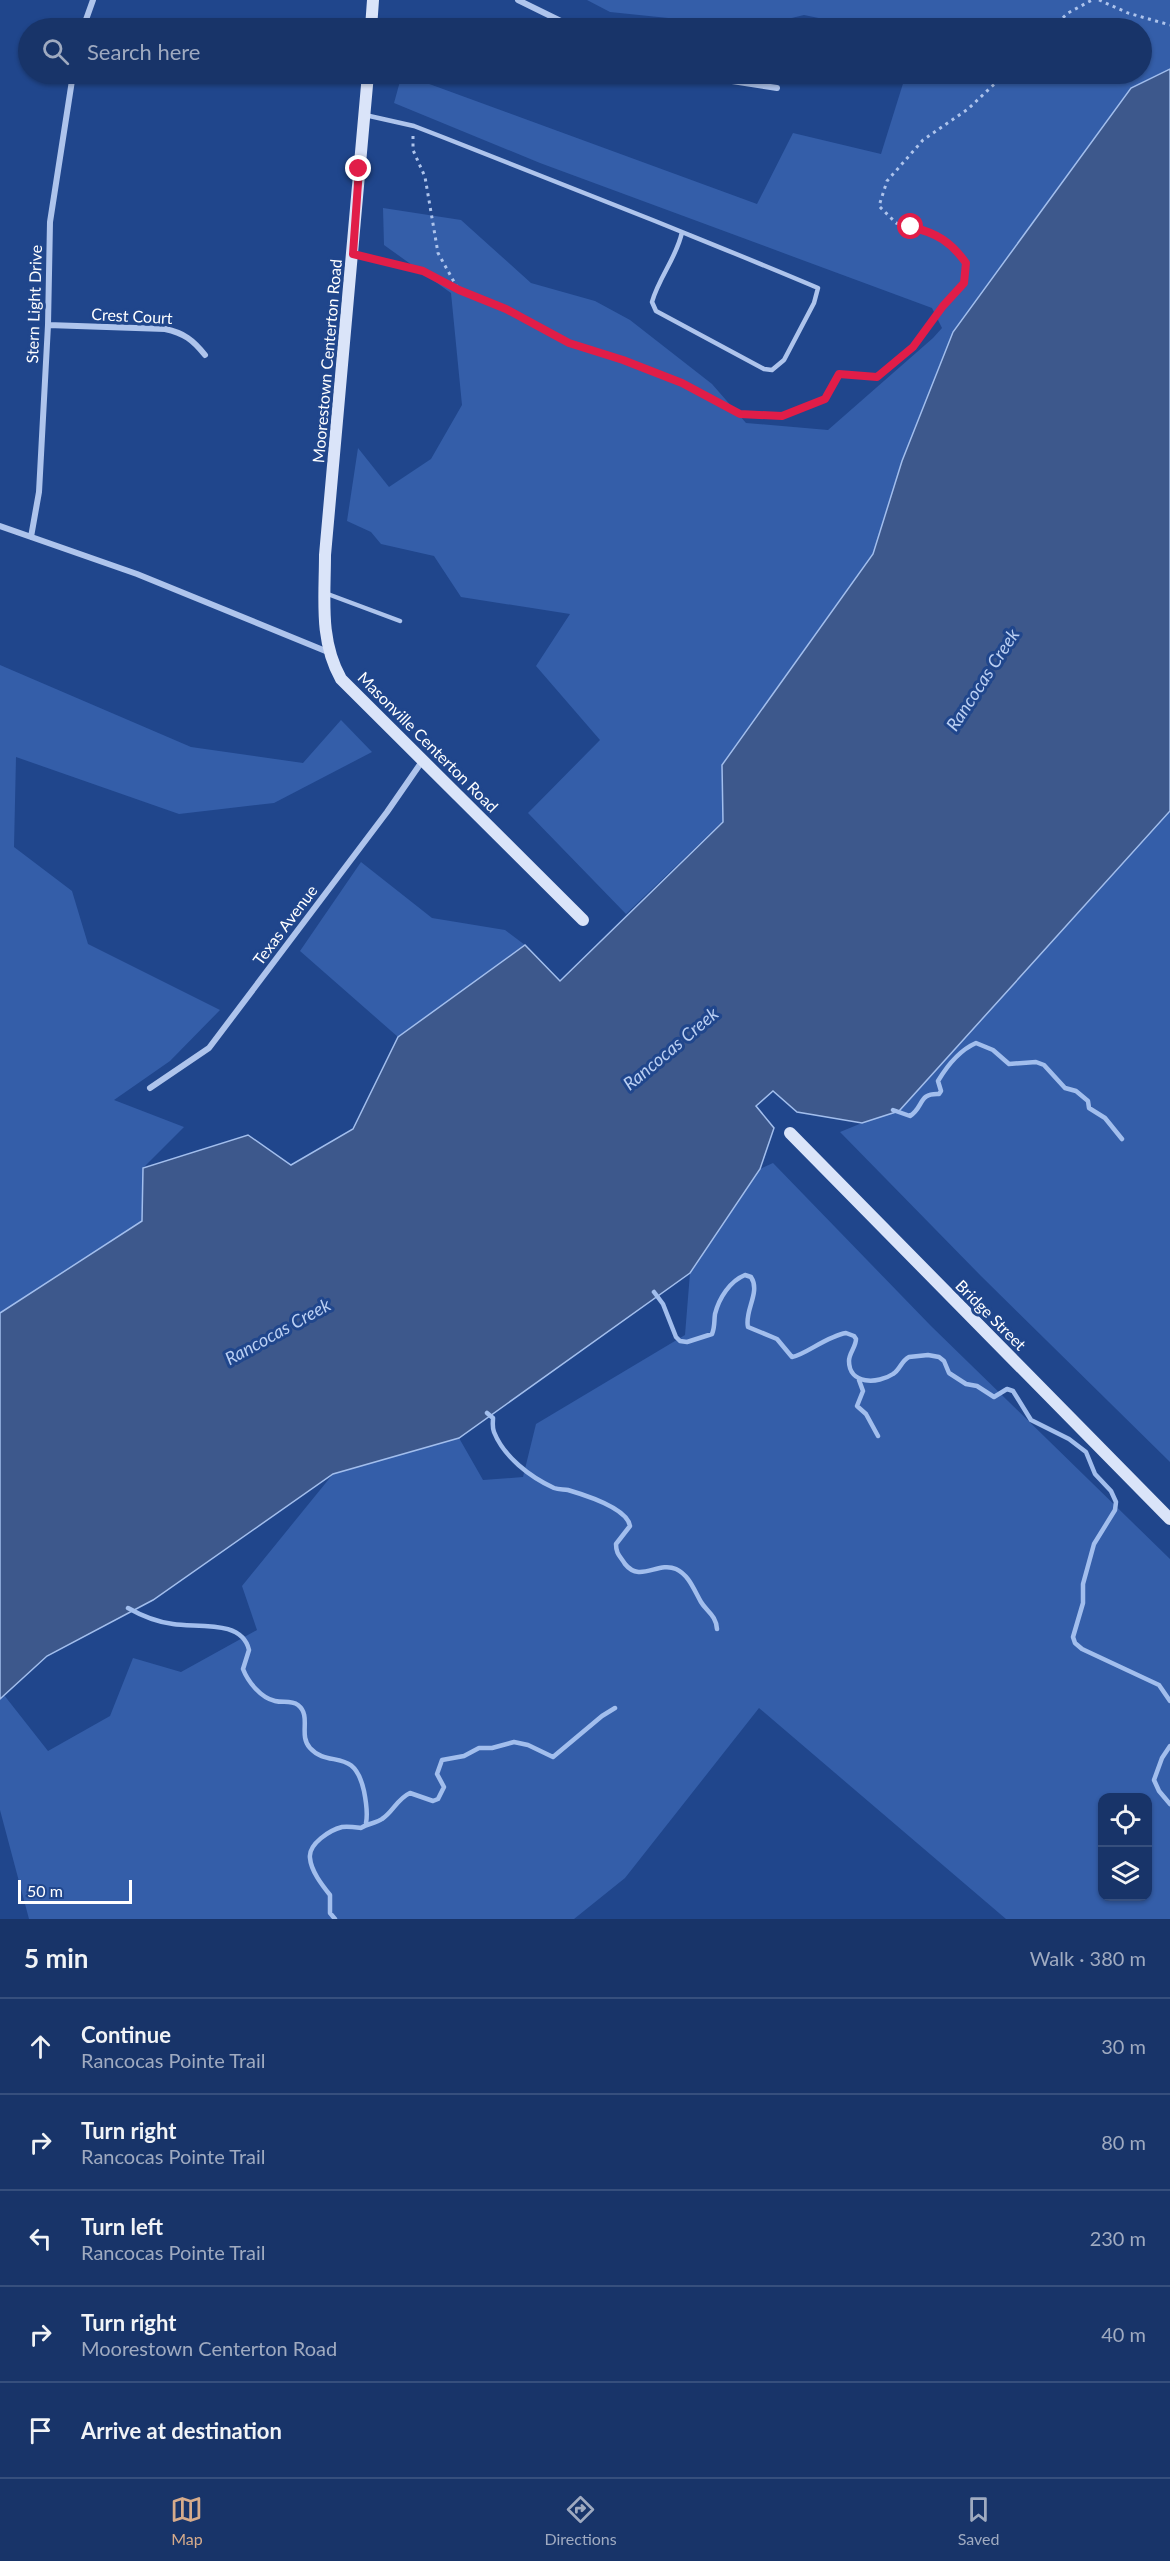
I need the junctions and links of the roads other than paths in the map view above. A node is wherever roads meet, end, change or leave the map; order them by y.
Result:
1 (93, 0) edge
2 (373, 0) edge
3 (518, 0) edge
4 (87, 18) edge
5 (372, 18) edge
6 (555, 18) edge
7 (71, 84) edge
8 (367, 84) edge
9 (751, 84) edge
10 (777, 88) dead end
11 (365, 115) junction
12 (682, 232) junction
13 (48, 325) junction
14 (205, 355) dead end
15 (0, 526) edge
16 (31, 537) junction
17 (325, 592) junction
18 (400, 621) dead end
19 (328, 652) junction
20 (424, 759) junction
21 (583, 920) dead end
22 (150, 1088) dead end
23 (790, 1133) dead end
24 (1170, 1518) edge

1 - 4 street
2 - 5 street
3 - 6 street
7 - 13 street, Stern Light Drive
8 - 11 street, Moorestown Centerton Road
9 - 10 street
11 - 12 lane
11 - 17 street, Moorestown Centerton Road
12 - 12 lane
13 - 14 street, Crest Court
13 - 16 street, Stern Light Drive
15 - 16 street
16 - 19 street
17 - 18 lane
17 - 19 street, Moorestown Centerton Road
19 - 20 street, Masonville Centerton Road
20 - 21 street, Masonville Centerton Road
20 - 22 street, Texas Avenue
23 - 24 street, Bridge Street

